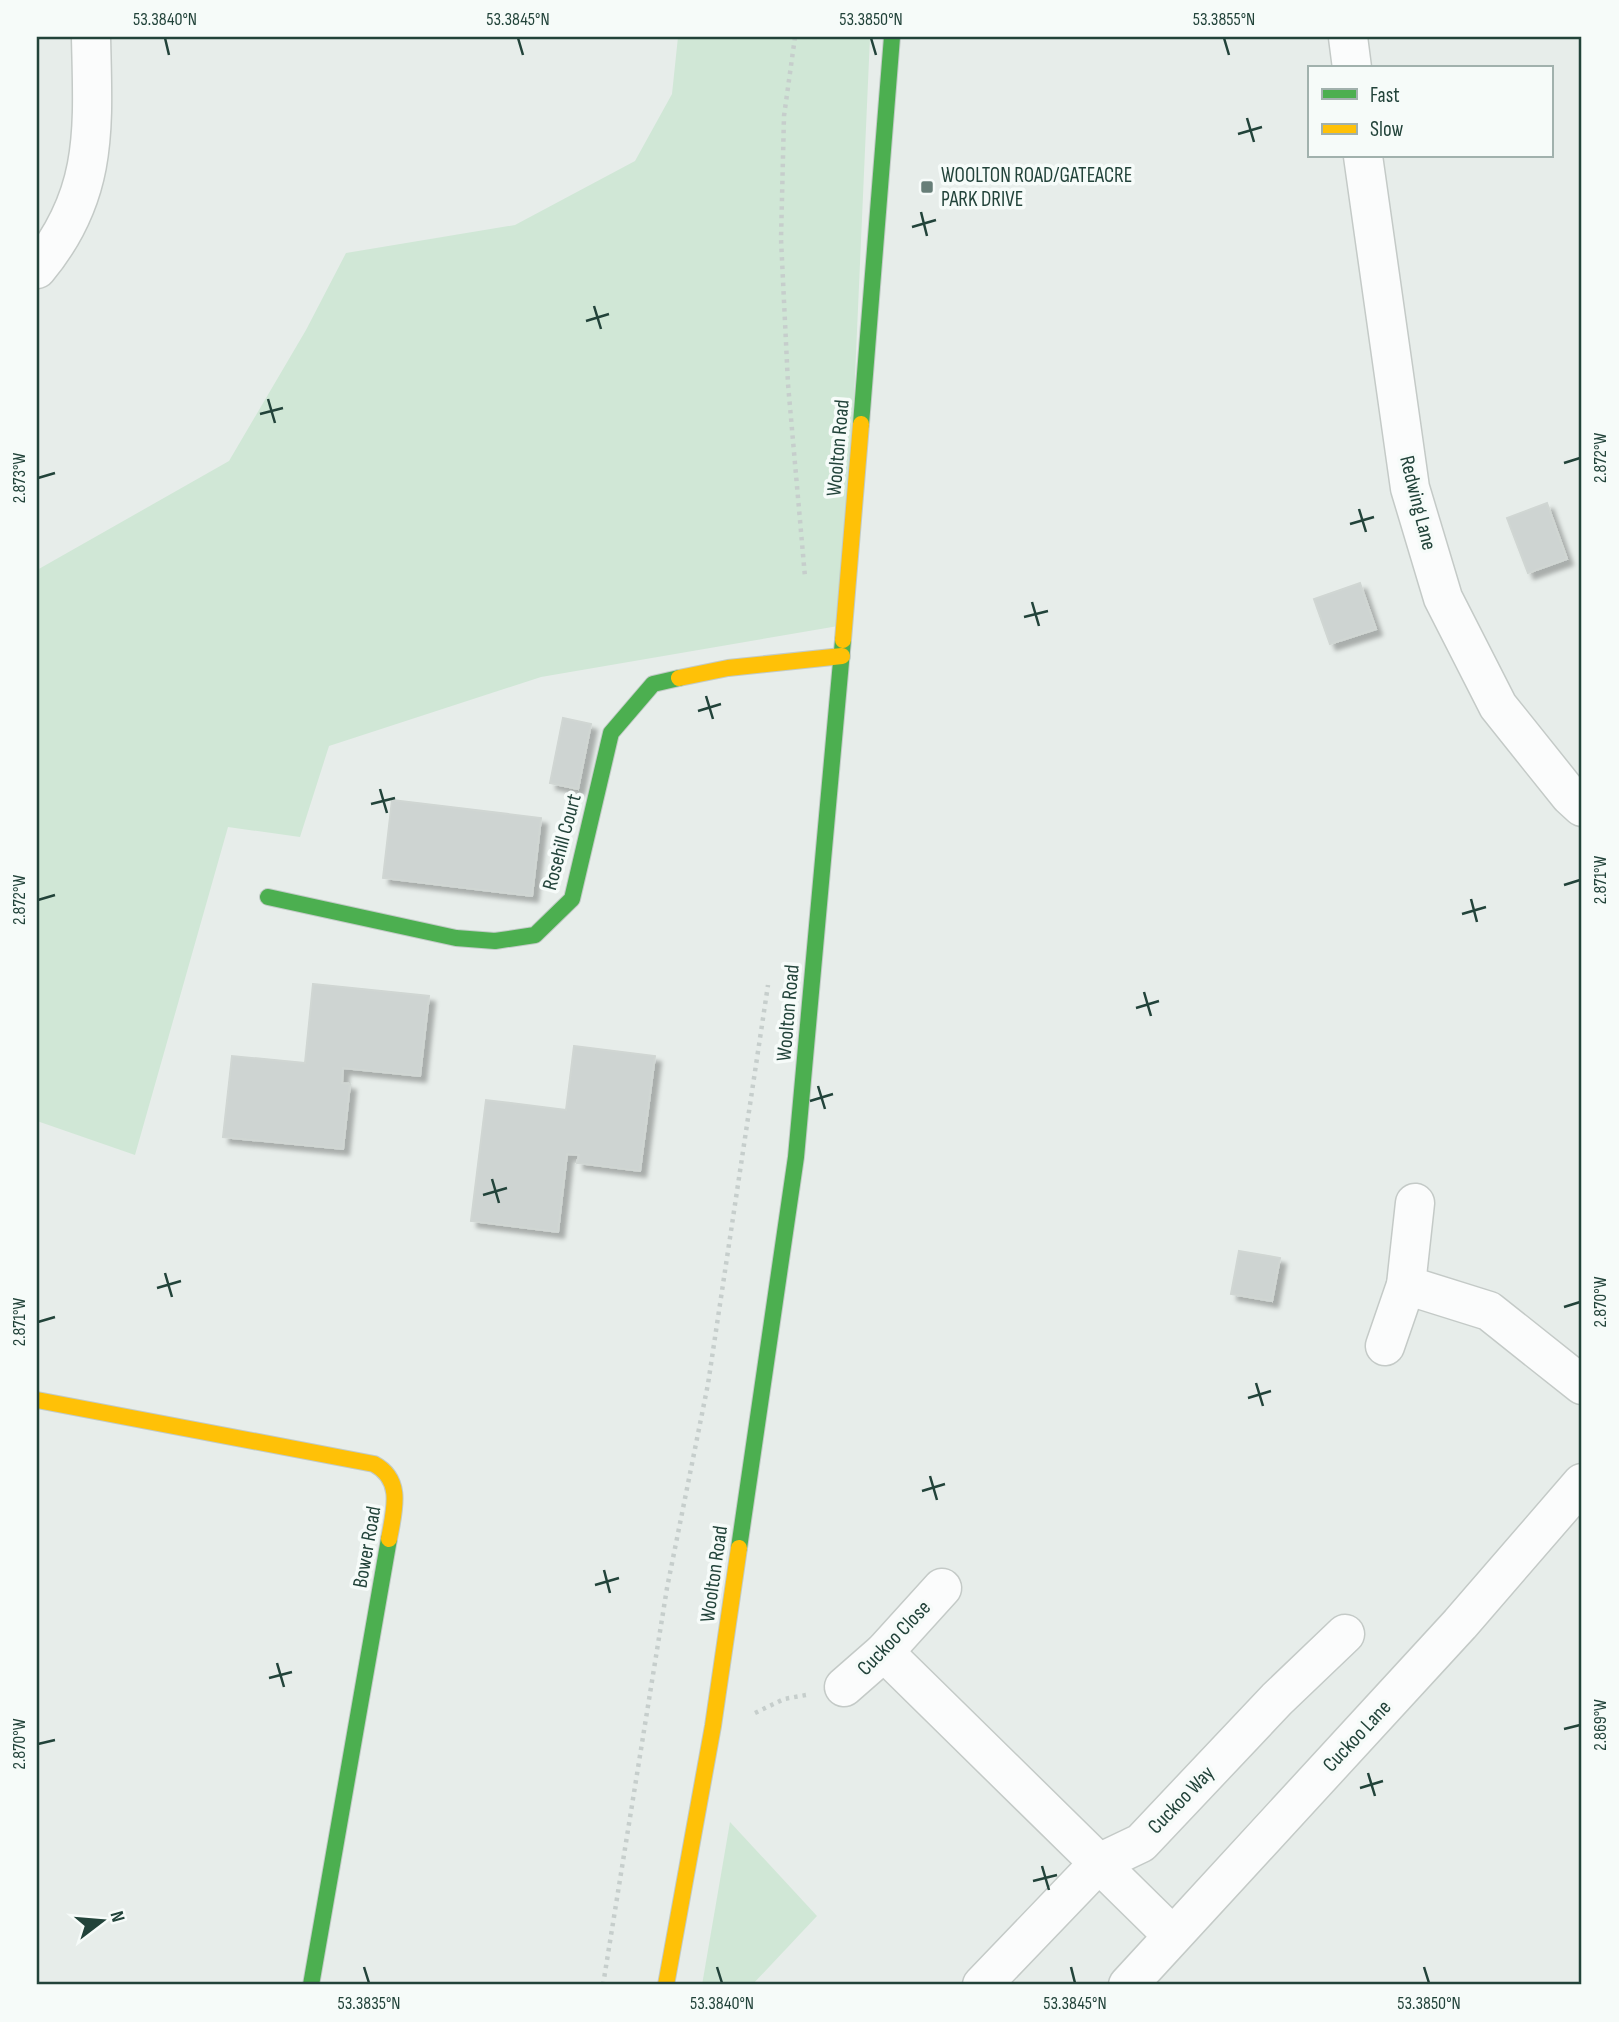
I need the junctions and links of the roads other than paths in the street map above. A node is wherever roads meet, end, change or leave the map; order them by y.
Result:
1 (91, 37) edge
2 (1348, 37) edge
3 (888, 43) edge
4 (1352, 66) edge
5 (1363, 158) edge
6 (37, 269) edge
7 (842, 656) junction
8 (1582, 807) edge
9 (268, 897) dead end
10 (1415, 1203) dead end
11 (1406, 1285) junction
12 (1385, 1346) dead end
13 (1582, 1385) edge
14 (37, 1400) edge
15 (1582, 1483) edge
16 (942, 1588) dead end
17 (1345, 1634) dead end
18 (884, 1652) junction
19 (844, 1687) road end
20 (1099, 1863) junction
21 (1172, 1935) junction
22 (311, 1985) edge
23 (666, 1985) edge
24 (982, 1985) edge
25 (1128, 1985) edge

1 - 6 street
2 - 4 street
3 - 7 street, Woolton Road
5 - 8 street, Redwing Lane
7 - 9 street, Rosehill Court
7 - 23 street, Woolton Road
10 - 11 street
11 - 12 street
11 - 13 street
14 - 22 street, Bower Road
15 - 21 street, Cuckoo Lane
16 - 18 street, Cuckoo Close
17 - 20 street, Cuckoo Way
18 - 19 street, Cuckoo Close
18 - 20 street
20 - 21 street
20 - 24 street, Cuckoo Way
21 - 25 street, Cuckoo Lane

